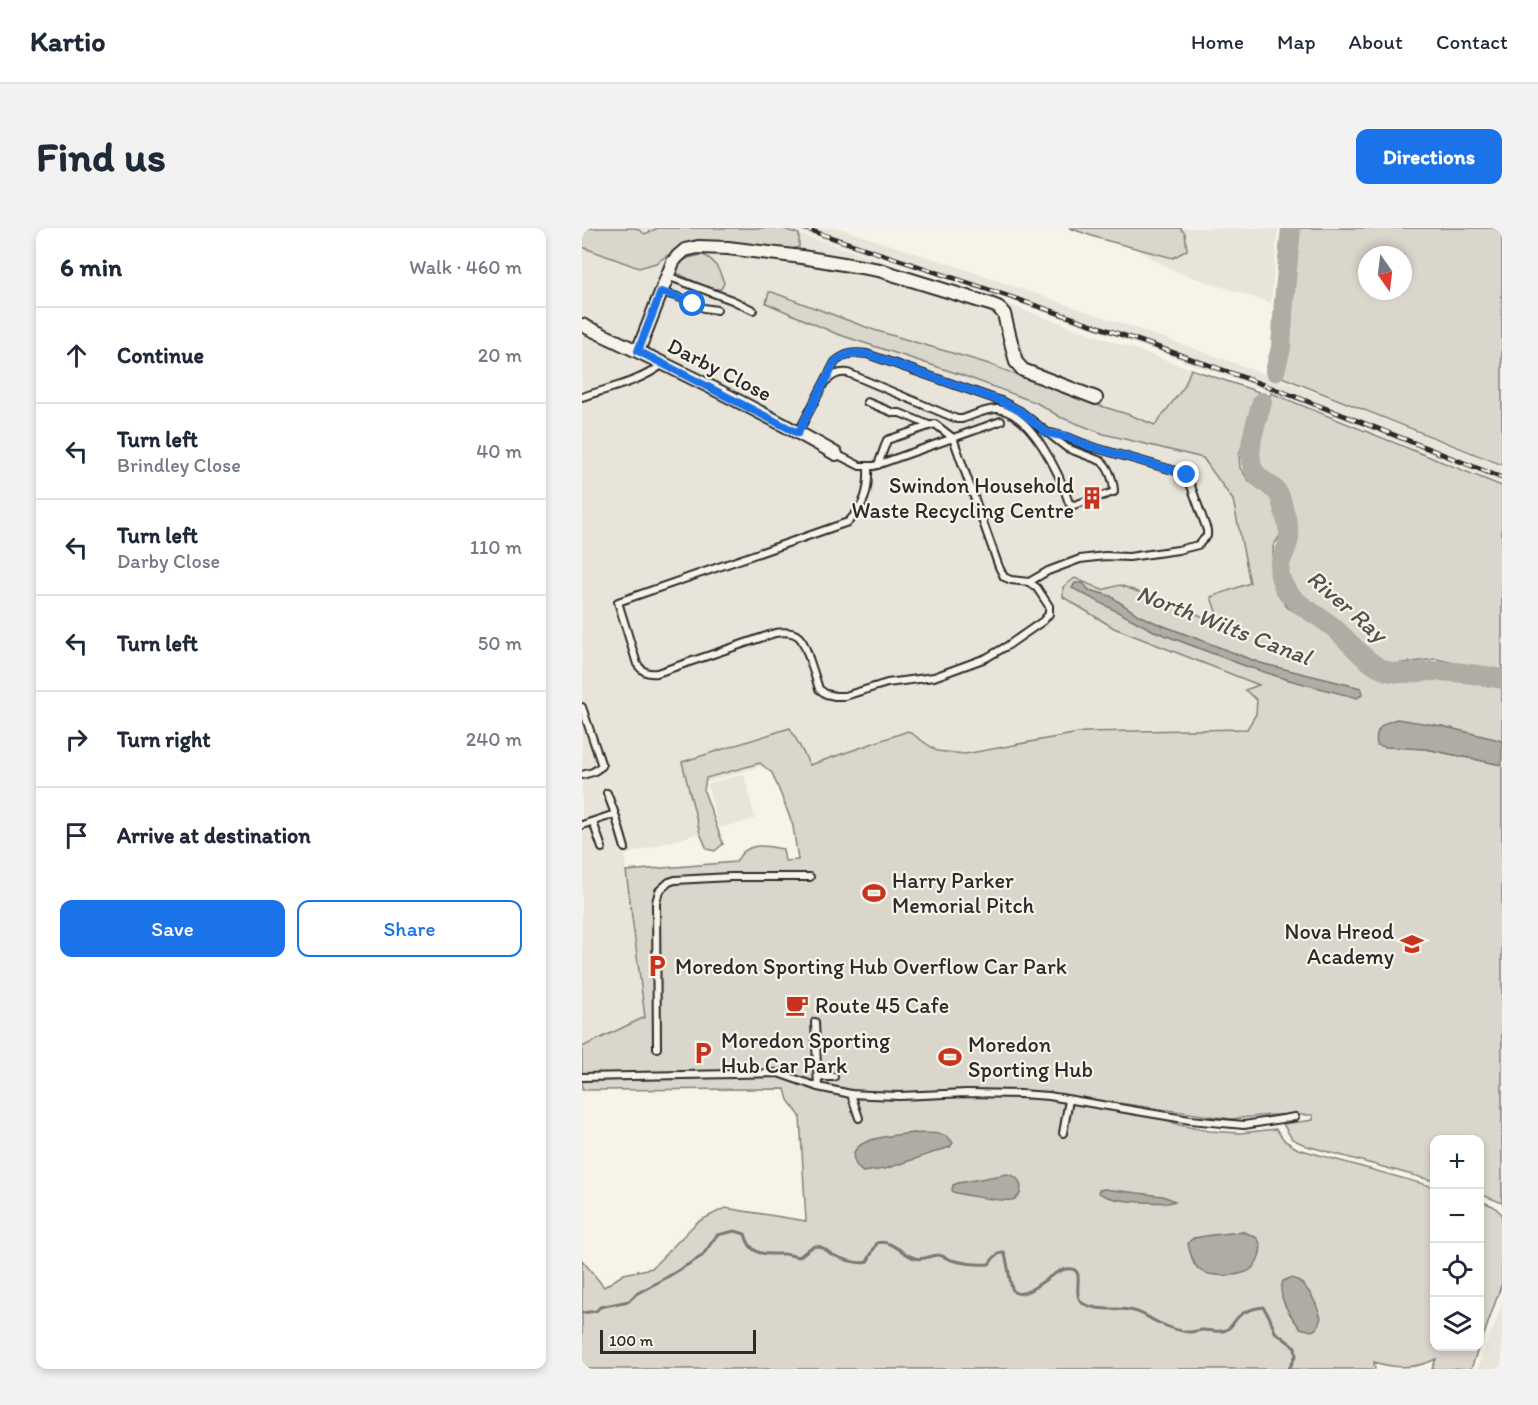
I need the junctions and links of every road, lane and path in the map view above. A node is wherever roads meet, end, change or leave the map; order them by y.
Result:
1 (667, 276) junction
2 (661, 292) junction
3 (717, 310) dead end
4 (753, 310) dead end
5 (582, 325) edge
6 (638, 351) junction
7 (663, 363) junction
8 (826, 381) junction
9 (582, 397) edge
10 (1096, 398) dead end
11 (867, 402) dead end
12 (1001, 421) dead end
13 (929, 426) junction
14 (798, 433) junction
15 (1047, 433) junction
16 (953, 438) junction
17 (836, 454) joint
18 (878, 465) junction
19 (868, 467) junction
20 (1029, 582) junction
21 (582, 707) edge
22 (582, 775) edge
23 (607, 793) dead end
24 (615, 814) junction
25 (593, 822) junction
26 (582, 825) edge
27 (602, 848) dead end
28 (625, 848) dead end
29 (810, 877) dead end
30 (815, 1022) dead end
31 (657, 1047) dead end
32 (582, 1077) edge
33 (818, 1077) junction
34 (834, 1077) dead end
35 (818, 1087) junction
36 (851, 1094) junction
37 (1069, 1100) junction
38 (1295, 1117) dead end
39 (859, 1118) dead end
40 (1063, 1134) dead end

1 - 2 street
1 - 4 lane
1 - 10 street
2 - 3 lane
2 - 6 street
5 - 6 street, Darby Close
6 - 7 street, Darby Close
7 - 9 lane
7 - 14 street, Darby Close
8 - 14 lane
8 - 15 lane
8 - 15 lane
11 - 13 lane
12 - 16 lane
13 - 16 lane
13 - 18 lane
14 - 17 street, Darby Close
15 - 20 lane
16 - 18 lane
16 - 20 lane
17 - 19 lane
18 - 19 lane
19 - 20 lane
21 - 22 lane
23 - 24 lane
24 - 25 lane
24 - 28 lane
25 - 26 lane
25 - 27 lane
29 - 31 lane
30 - 33 lane
32 - 35 lane
33 - 34 lane
33 - 35 lane
35 - 36 lane
36 - 37 lane
36 - 39 lane
37 - 38 lane
37 - 40 lane

